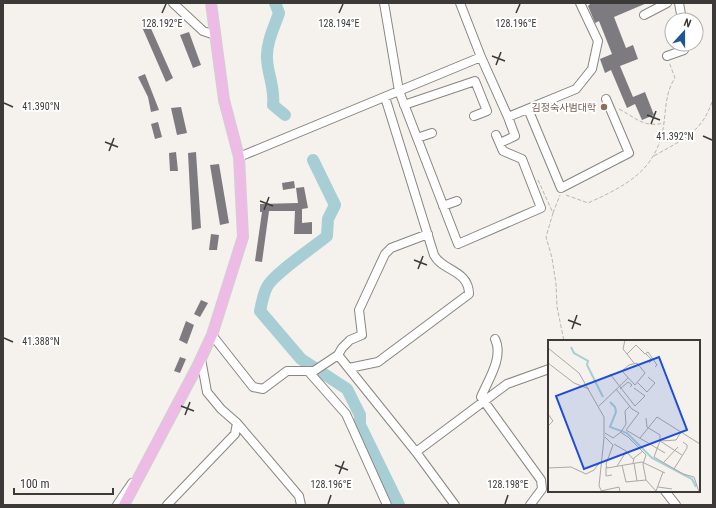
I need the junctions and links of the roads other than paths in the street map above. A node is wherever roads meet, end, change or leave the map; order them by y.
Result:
1 (173, 3) edge
2 (211, 3) edge
3 (384, 3) edge
4 (460, 3) edge
5 (580, 3) edge
6 (667, 3) edge
7 (644, 15) dead end
8 (215, 35) junction
9 (678, 52) edge
10 (667, 56) road end
11 (481, 57) junction
12 (399, 91) junction
13 (385, 97) junction
14 (608, 102) road end
15 (404, 104) junction
16 (528, 109) junction
17 (474, 116) dead end
18 (508, 117) junction
19 (432, 132) dead end
20 (496, 135) dead end
21 (417, 138) junction
22 (500, 144) junction
23 (239, 157) junction
24 (457, 201) dead end
25 (443, 206) junction
26 (428, 234) junction
27 (212, 335) junction
28 (495, 339) dead end
29 (338, 355) junction
30 (201, 359) junction
31 (349, 368) junction
32 (548, 369) edge
33 (311, 371) junction
34 (484, 401) junction
35 (237, 423) junction
36 (416, 452) junction
37 (149, 457) junction
38 (666, 492) edge
39 (300, 502) edge
40 (117, 505) edge
41 (124, 505) edge
42 (167, 505) edge
43 (293, 505) edge
44 (386, 505) edge
45 (455, 505) edge
46 (530, 505) edge
47 (676, 505) edge

1 - 8 street
2 - 8 main road
3 - 12 street
4 - 11 street
5 - 16 street
6 - 7 street
8 - 23 main road
9 - 10 street
11 - 12 street
11 - 18 street
12 - 13 street
12 - 15 street
13 - 23 street
13 - 26 street
14 - 16 street
15 - 17 street
15 - 21 street
16 - 18 street
18 - 22 street
19 - 21 street
20 - 22 street
21 - 25 street
22 - 25 street
23 - 27 main road
24 - 25 street
26 - 29 street
26 - 31 street
27 - 30 main road
27 - 33 street
28 - 34 street
29 - 31 street
29 - 33 street
30 - 35 street
30 - 37 main road
31 - 36 street
32 - 34 street
33 - 44 street
34 - 36 street
34 - 46 street
35 - 39 street
35 - 42 street
36 - 45 street
37 - 40 street
37 - 41 main road
38 - 47 street
39 - 43 street

